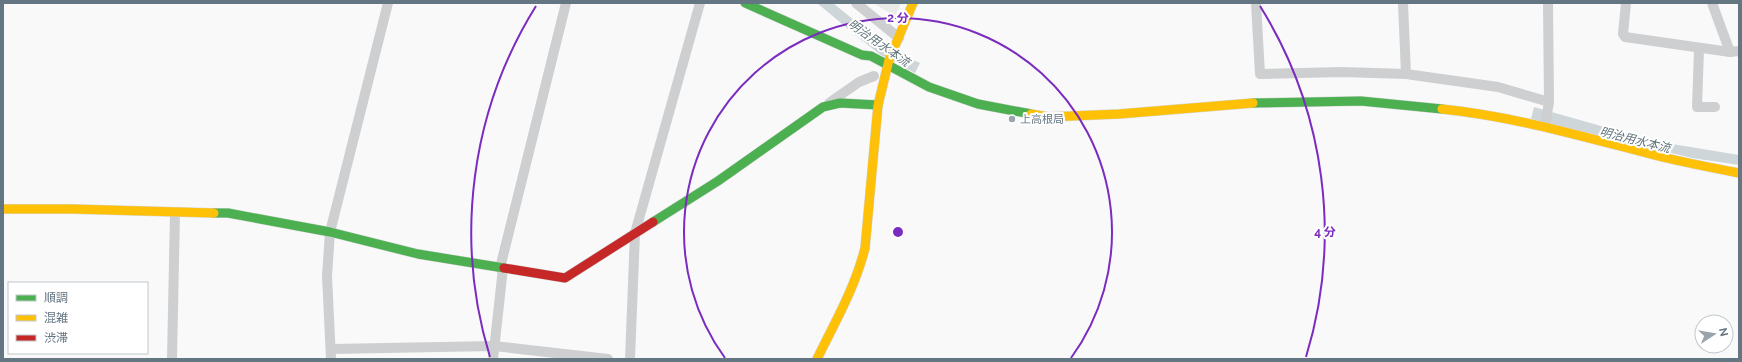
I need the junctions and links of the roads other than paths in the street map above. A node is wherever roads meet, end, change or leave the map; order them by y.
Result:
1 (388, 3) edge
2 (566, 3) edge
3 (700, 3) edge
4 (745, 3) edge
5 (856, 3) edge
6 (914, 3) edge
7 (1256, 3) edge
8 (1402, 3) edge
9 (1548, 3) edge
10 (1626, 3) edge
11 (1712, 3) edge
12 (899, 38) junction
13 (1699, 48) junction
14 (1735, 52) edge
15 (888, 62) junction
16 (1406, 74) junction
17 (874, 76) dead end
18 (878, 105) junction
19 (1549, 106) junction
20 (823, 107) junction
21 (1715, 107) dead end
22 (1546, 124) junction
23 (1739, 173) edge
24 (3, 209) edge
25 (175, 213) junction
26 (330, 232) junction
27 (635, 233) junction
28 (501, 268) junction
29 (494, 346) junction
30 (331, 354) edge
31 (172, 359) edge
32 (493, 359) edge
33 (608, 359) edge
34 (630, 359) edge
35 (816, 359) edge

1 - 26 street
2 - 28 street
3 - 27 street
4 - 15 street
5 - 12 street
6 - 12 street
7 - 16 street
8 - 16 street
9 - 19 street
10 - 13 street
11 - 14 street
12 - 15 street
13 - 14 street
13 - 21 street
15 - 18 street
15 - 22 street
16 - 19 street
17 - 20 street
18 - 20 street
18 - 35 street
19 - 22 street
20 - 27 street
22 - 23 street
24 - 25 street
25 - 26 street
25 - 31 street
26 - 28 street
26 - 30 street
27 - 28 street
27 - 34 street
28 - 29 street
29 - 30 street
29 - 32 street
29 - 33 street

